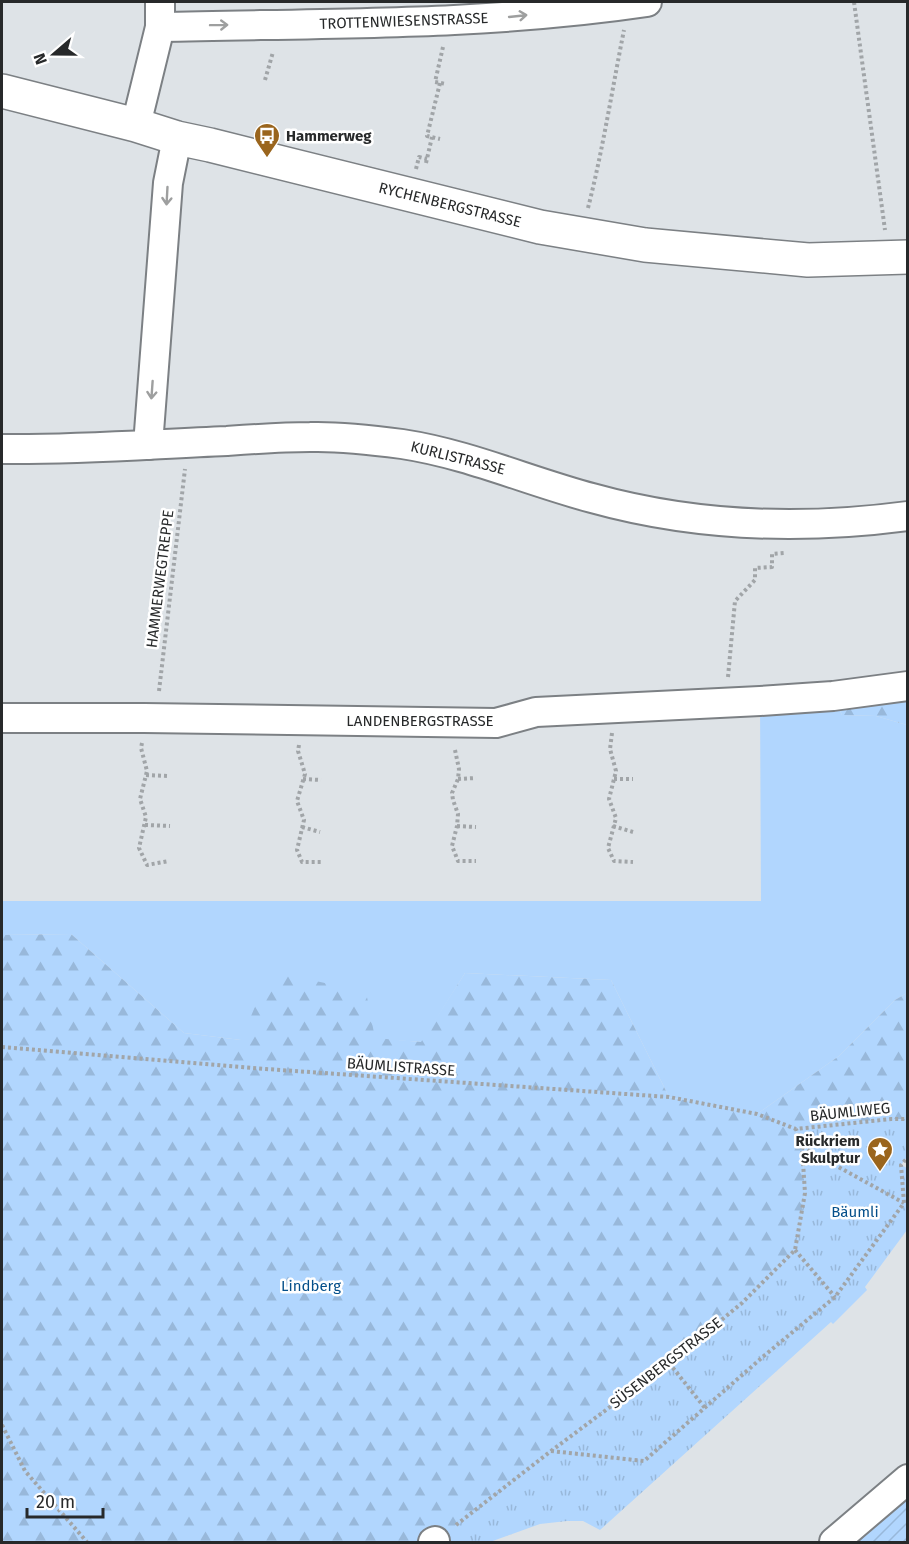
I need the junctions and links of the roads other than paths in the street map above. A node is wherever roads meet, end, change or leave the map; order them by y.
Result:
1 (647, 2) edge
2 (160, 14) edge
3 (2, 91) edge
4 (136, 125) junction
5 (177, 138) junction
6 (908, 257) edge
7 (148, 445) junction
8 (2, 449) edge
9 (908, 516) edge
10 (908, 686) edge
11 (2, 718) edge
12 (908, 1479) edge
13 (834, 1542) edge

2 -> 1 street, TROTTENWIESENSTRASSE
2 - 4 street
3 - 4 street, RYCHENBERGSTRASSE
4 - 5 street, RYCHENBERGSTRASSE
5 - 6 street, RYCHENBERGSTRASSE
5 -> 7 street
7 - 8 street, KURLISTRASSE
7 - 9 street, KURLISTRASSE
10 - 11 street, LANDENBERGSTRASSE
12 - 13 street

